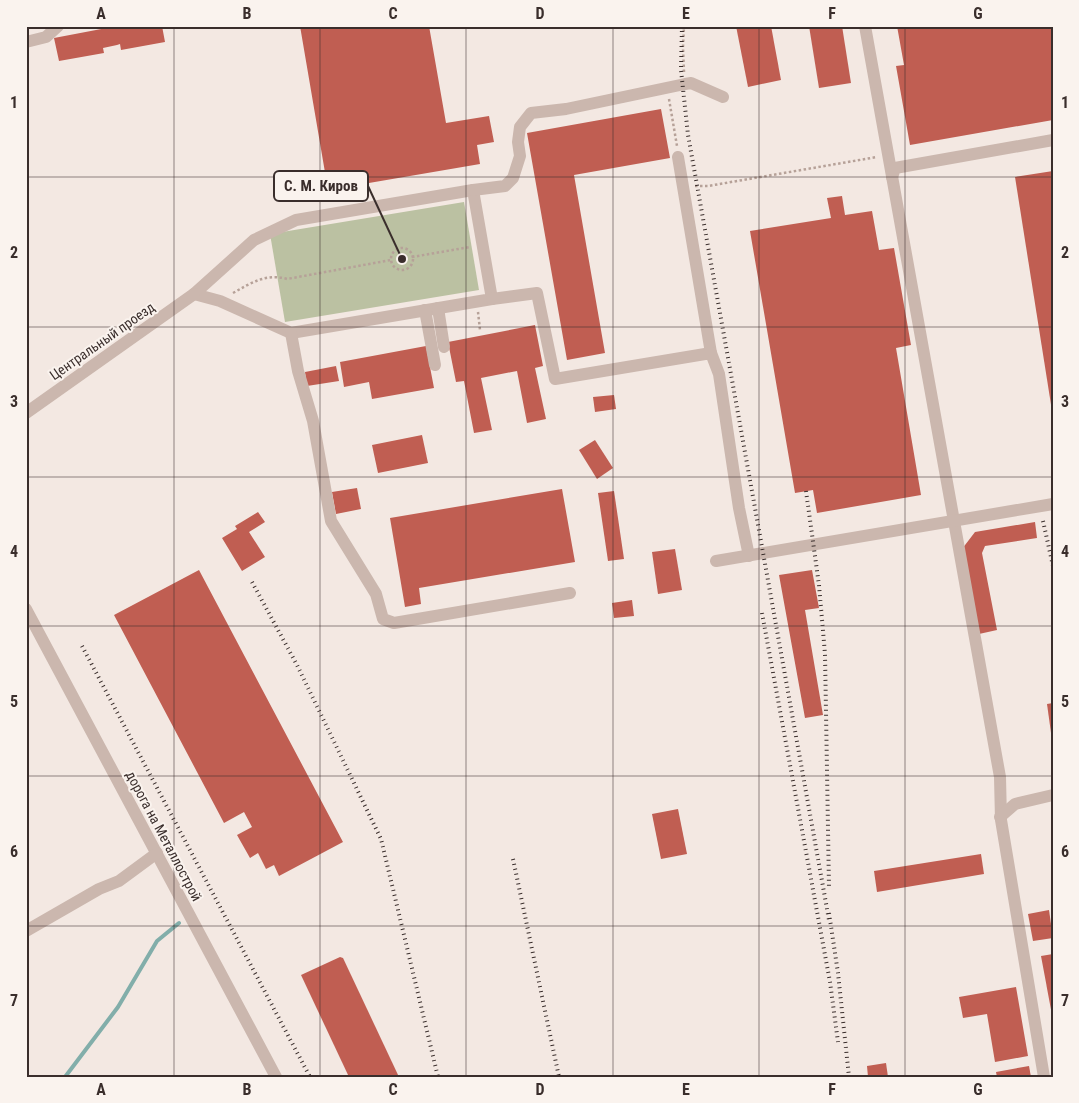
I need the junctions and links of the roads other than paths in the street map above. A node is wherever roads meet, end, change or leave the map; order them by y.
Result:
1 (58, 26) edge
2 (865, 26) edge
3 (26, 42) edge
4 (723, 97) dead end
5 (1053, 140) edge
6 (678, 157) road end
7 (892, 177) junction
8 (474, 190) junction
9 (194, 294) junction
10 (492, 299) junction
11 (432, 309) junction
12 (291, 333) junction
13 (444, 347) dead end
14 (712, 353) junction
15 (435, 365) dead end
16 (26, 413) edge
17 (1053, 504) edge
18 (954, 520) junction
19 (749, 556) junction
20 (716, 561) dead end
21 (570, 593) dead end
22 (27, 612) edge
23 (1053, 795) edge
24 (1000, 817) junction
25 (157, 853) junction
26 (26, 931) edge
27 (276, 1077) edge
28 (1044, 1077) edge

1 - 3 street
2 - 7 street
4 - 8 street, Центральный проезд
5 - 7 street
6 - 14 street
7 - 18 street
8 - 9 street, Центральный проезд
8 - 10 street
9 - 12 street
9 - 16 street, Центральный проезд
10 - 11 street
10 - 14 street
11 - 12 street
11 - 13 street
11 - 15 street
12 - 21 street
14 - 19 street
17 - 18 street
18 - 19 street
18 - 24 street
19 - 20 street
22 - 25 street, дорога на Металлострой
23 - 24 street
24 - 28 street
25 - 26 street
25 - 27 street, дорога на Металлострой

